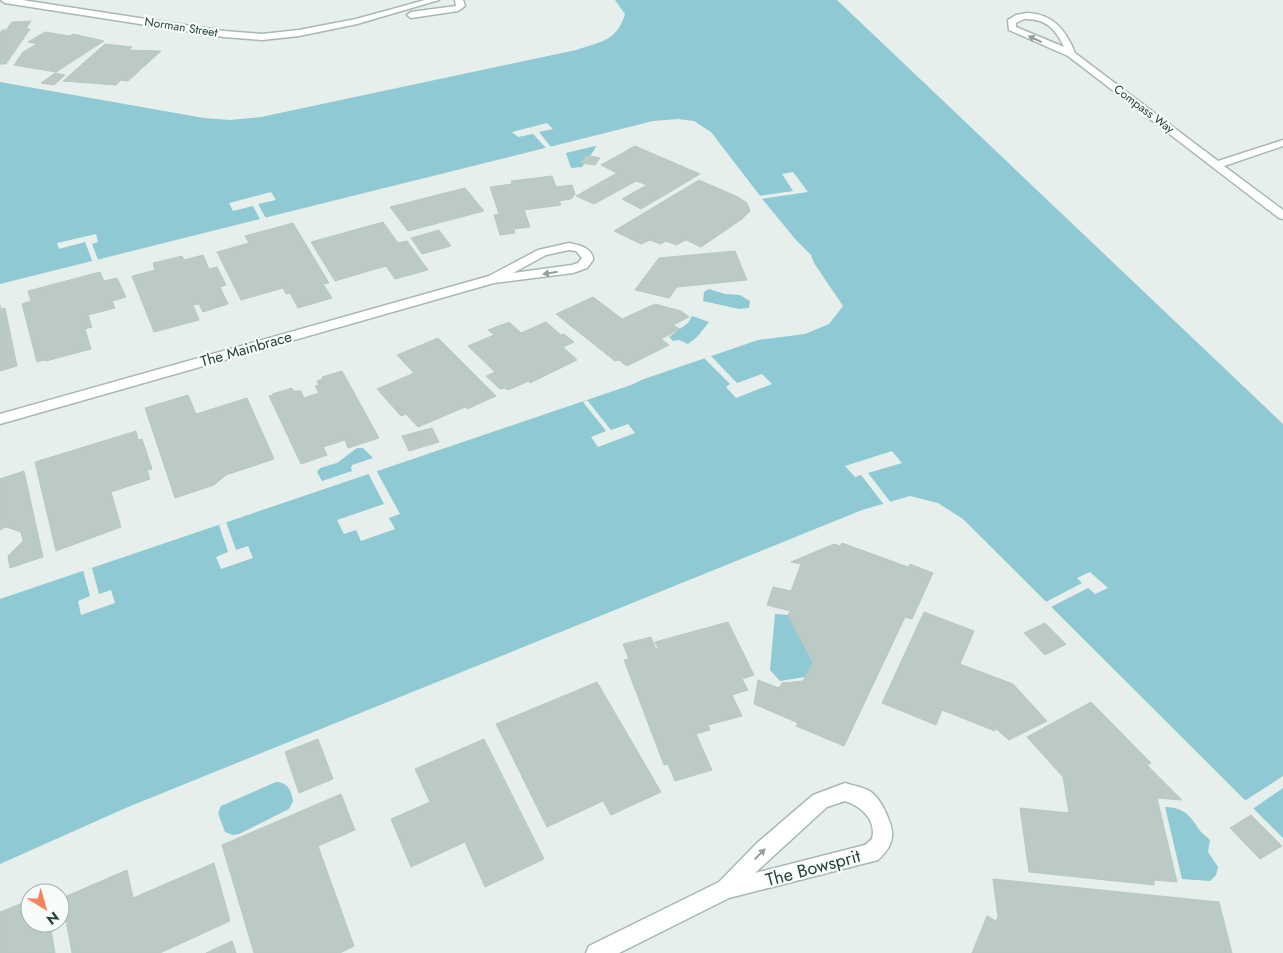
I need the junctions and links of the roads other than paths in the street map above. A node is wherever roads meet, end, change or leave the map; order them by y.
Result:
1 (5, 0) edge
2 (435, 0) edge
3 (459, 0) edge
4 (357, 21) junction
5 (1071, 54) junction
6 (1283, 143) edge
7 (1216, 165) junction
8 (1283, 216) edge
9 (493, 279) junction
10 (0, 419) edge
11 (726, 889) junction
12 (597, 953) edge

1 - 4 street, Norman Street
2 - 4 street, Norman Street
3 - 4 street, Norman Street
5 -> 5 street, Compass Way
5 - 7 street, Compass Way
6 - 7 street
7 - 8 street, Compass Way
9 -> 9 street, The Mainbrace
9 - 10 street, The Mainbrace
11 -> 11 street, The Bowsprit
11 - 12 street, The Bowsprit

